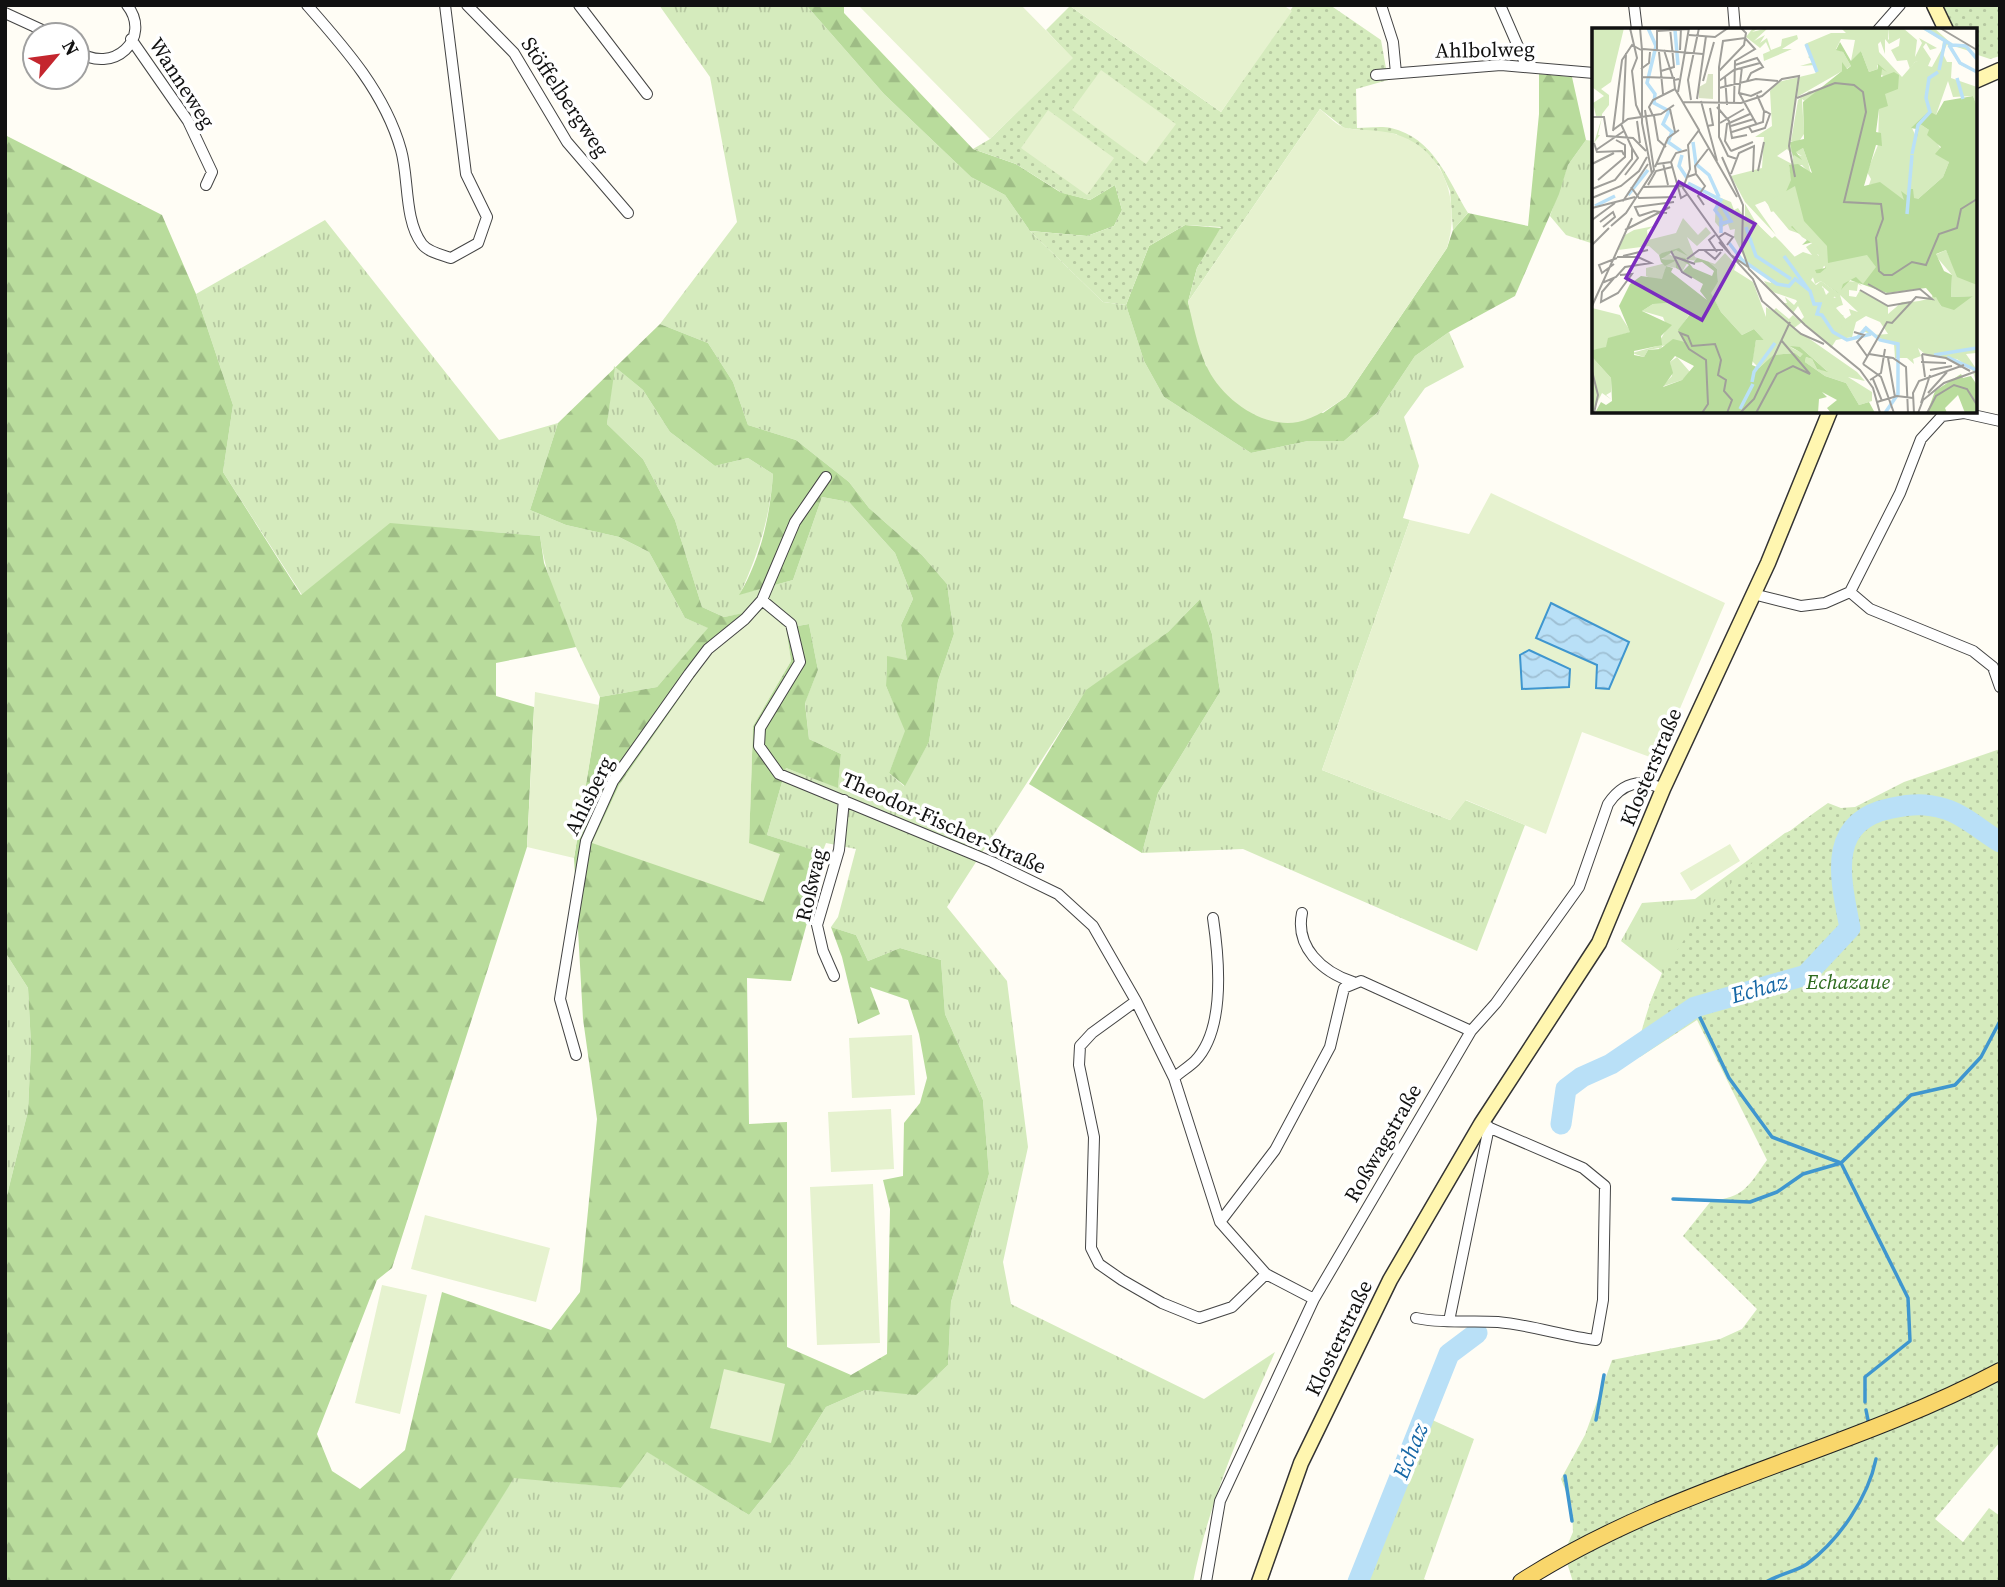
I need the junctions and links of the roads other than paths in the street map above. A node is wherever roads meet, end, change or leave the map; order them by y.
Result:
1 (127, 5) edge
2 (307, 5) edge
3 (445, 5) edge
4 (467, 5) edge
5 (579, 5) edge
6 (1381, 5) edge
7 (1500, 5) edge
8 (1634, 5) edge
9 (1733, 5) edge
10 (1900, 5) edge
11 (1934, 5) edge
12 (5, 13) edge
13 (22, 21) edge
14 (1637, 28) edge
15 (1735, 28) edge
16 (1880, 28) edge
17 (1945, 28) edge
18 (131, 39) junction
19 (91, 60) edge
20 (1527, 67) junction
21 (2000, 70) edge
22 (1396, 73) junction
23 (1592, 73) edge
24 (1376, 75) dead end
25 (1977, 80) edge
26 (648, 94) dead end
27 (206, 185) dead end
28 (628, 213) dead end
29 (1829, 413) edge
30 (2000, 421) edge
31 (826, 477) dead end
32 (1850, 592) junction
33 (1753, 594) junction
34 (762, 600) junction
35 (2000, 687) edge
36 (1663, 789) junction
37 (844, 800) junction
38 (1302, 913) dead end
39 (1213, 918) dead end
40 (834, 976) dead end
41 (1353, 982) junction
42 (1136, 1001) junction
43 (1471, 1031) junction
44 (576, 1055) dead end
45 (1174, 1078) junction
46 (1485, 1125) junction
47 (1220, 1222) junction
48 (1266, 1274) junction
49 (1314, 1299) junction
50 (1416, 1318) dead end
51 (1448, 1321) junction
52 (2000, 1371) edge
53 (1206, 1582) edge
54 (1259, 1582) edge
55 (1521, 1582) edge

1 - 18 street
2 - 3 street
4 - 28 street, Stöffelbergweg
5 - 26 street
6 - 22 street
7 - 20 street
8 - 14 street
9 - 15 street
10 - 16 street
11 - 17 main road
12 - 13 street
18 - 19 street
18 - 27 street, Wanneweg
20 - 22 street, Ahlbolweg
20 - 23 street, Ahlbolweg
21 - 25 main road
22 - 24 street, Ahlbolweg
29 - 33 main road, Klosterstraße
30 - 32 street
31 - 34 street
32 - 33 street
32 - 35 street
33 - 36 main road, Klosterstraße
34 - 37 street, Theodor-Fischer-Straße
34 - 44 street, Ahlsberg
36 - 43 street, Roßwagstraße
36 - 46 main road, Klosterstraße
37 - 40 street, Roßwag
37 - 42 street, Theodor-Fischer-Straße
38 - 41 street
39 - 45 street
41 - 43 street
41 - 47 street
42 - 45 street, Theodor-Fischer-Straße
42 - 48 street
43 - 49 street, Roßwagstraße
45 - 47 street, Theodor-Fischer-Straße
46 - 51 street
46 - 51 street
46 - 54 main road, Klosterstraße
47 - 48 street, Theodor-Fischer-Straße
48 - 49 street, Theodor-Fischer-Straße
49 - 53 street, Roßwagstraße
50 - 51 street
52 - 55 main road

